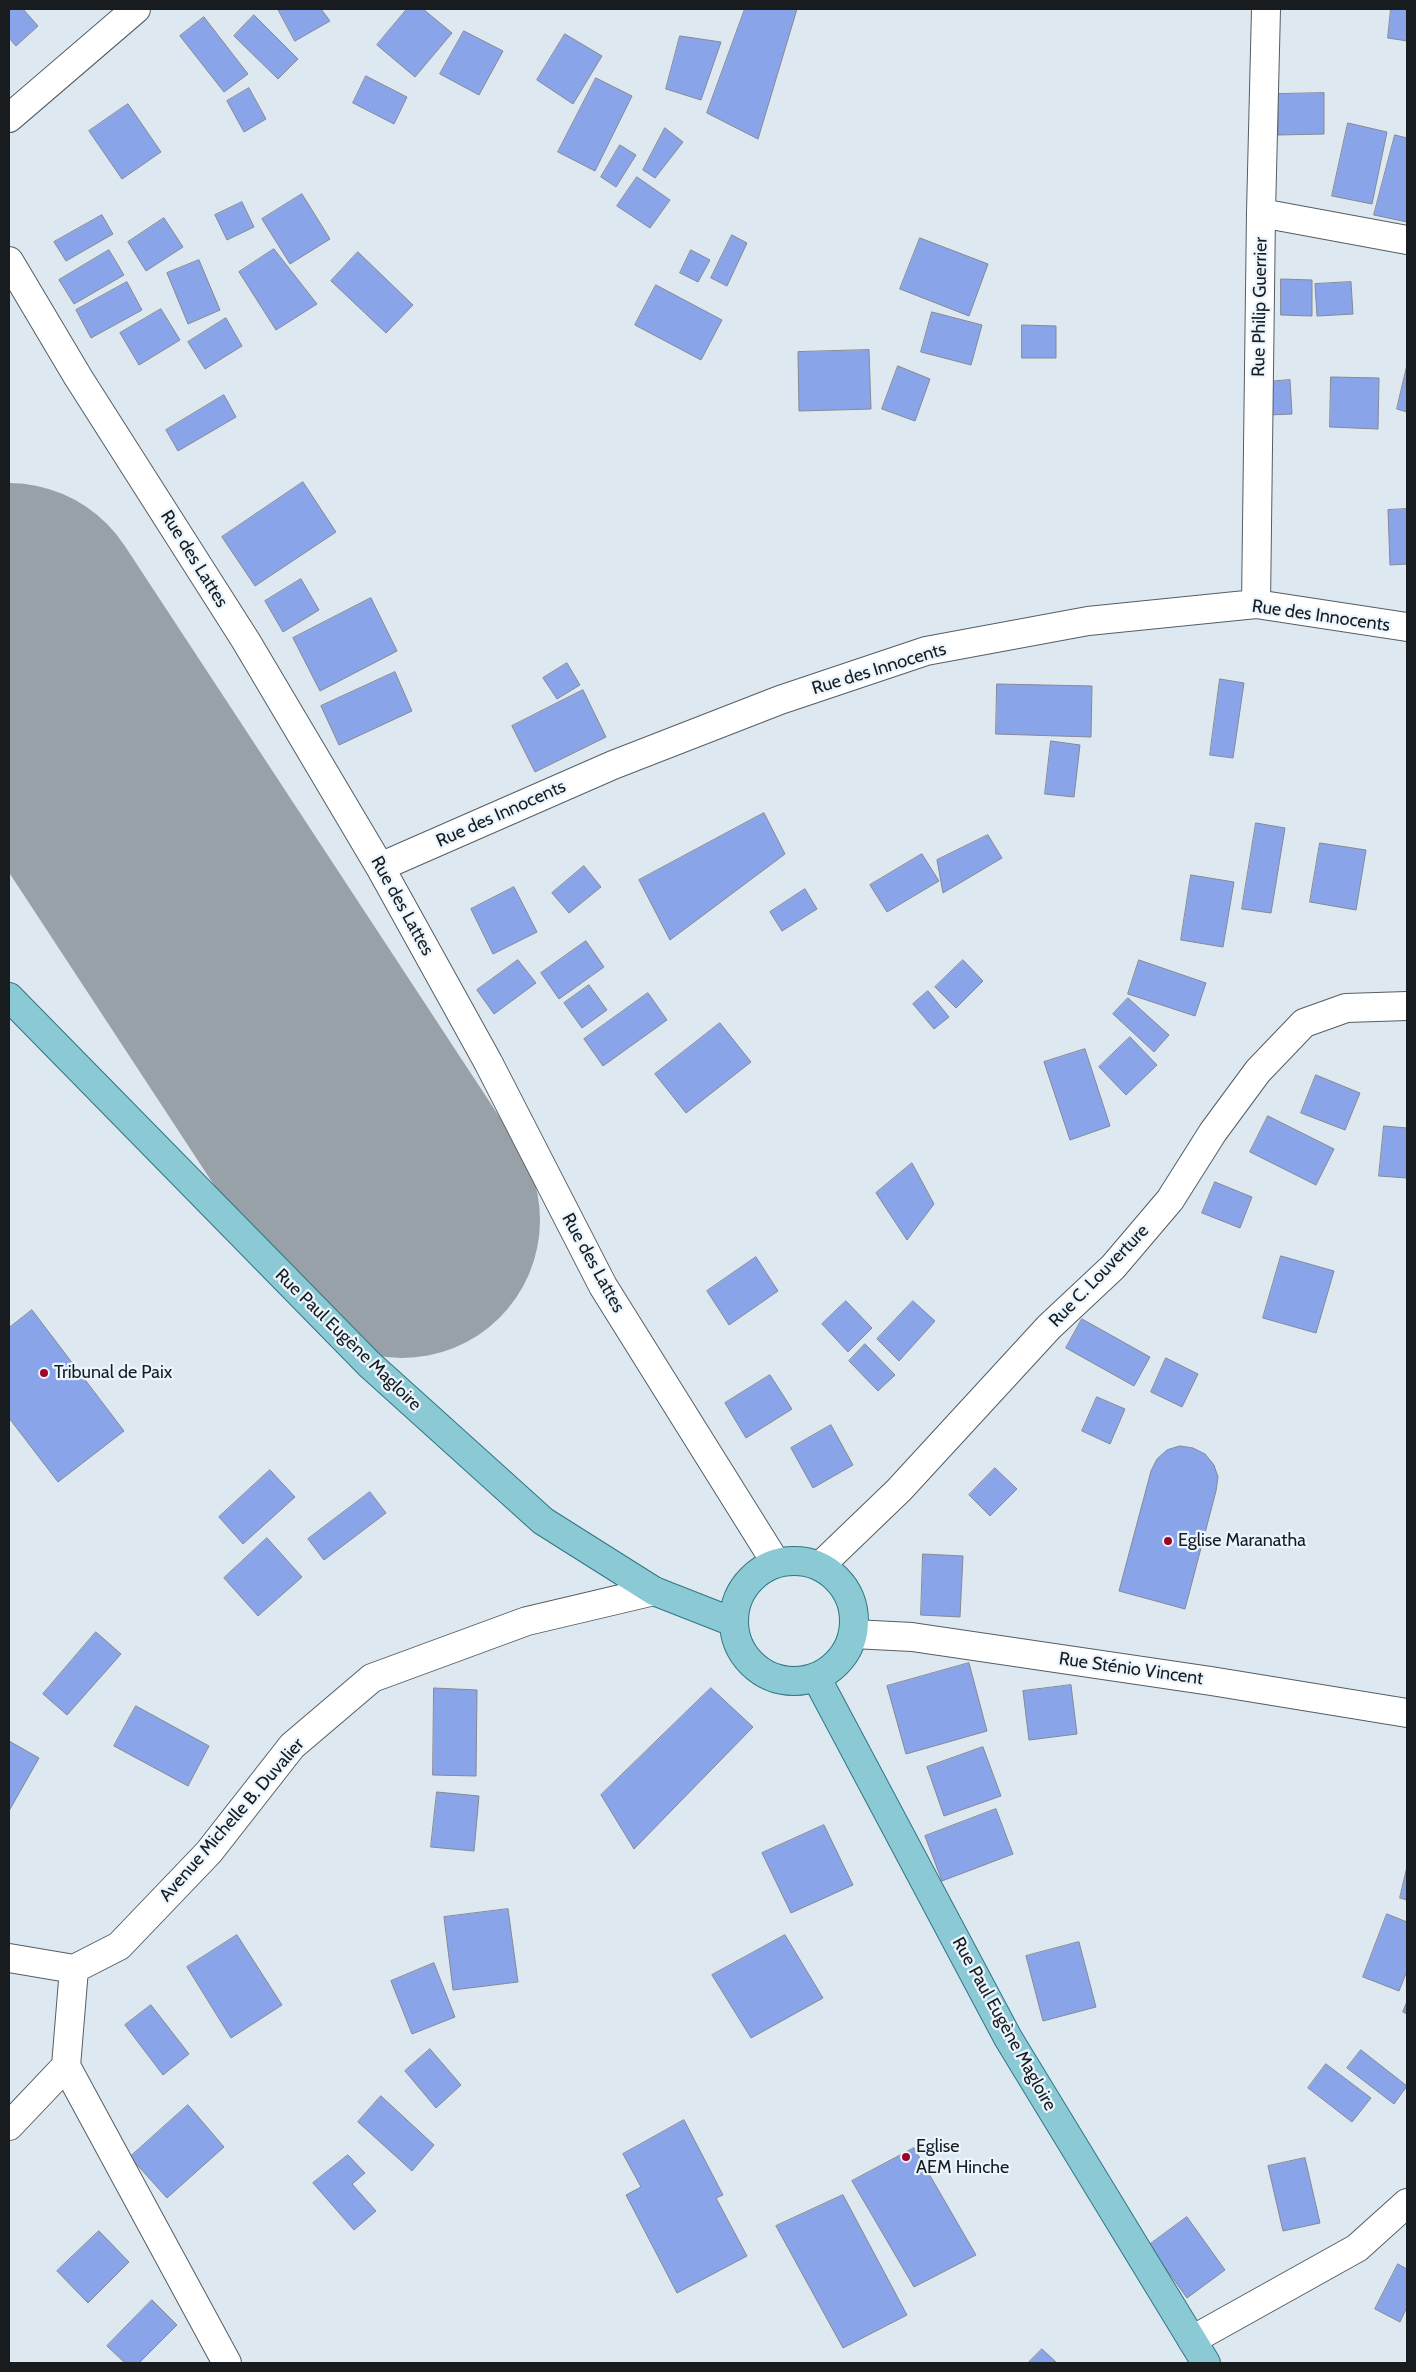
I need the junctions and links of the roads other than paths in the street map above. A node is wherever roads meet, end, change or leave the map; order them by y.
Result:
1 (136, 9) edge
2 (1266, 9) edge
3 (9, 118) edge
4 (1261, 214) junction
5 (1407, 240) edge
6 (9, 261) edge
7 (1256, 604) junction
8 (1407, 627) edge
9 (380, 867) junction
10 (9, 997) edge
11 (1407, 1006) edge
12 (776, 1563) junction
13 (820, 1566) junction
14 (654, 1591) junction
15 (733, 1622) junction
16 (853, 1634) junction
17 (816, 1677) junction
18 (1407, 1713) edge
19 (9, 1958) edge
20 (74, 1969) junction
21 (66, 2066) junction
22 (9, 2126) edge
23 (1407, 2203) edge
24 (1192, 2340) junction
25 (228, 2363) edge
26 (1206, 2363) edge

1 - 3 street
2 - 4 street, Rue Philip Guerrier
4 - 5 street
4 - 7 street, Rue Philip Guerrier
6 - 9 street, Rue des Lattes
7 - 8 street, Rue des Innocents
7 - 9 street, Rue des Innocents
9 - 12 street, Rue des Lattes
10 - 14 main road, Rue Paul Eugène Magloire
11 - 13 street, Rue C. Louverture
12 - 13 main road
12 - 15 main road
13 - 16 main road
14 - 15 main road, Rue Paul Eugène Magloire
14 - 20 street, Avenue Michelle B. Duvalier
15 - 17 main road
16 - 17 main road
16 - 18 street, Rue Sténio Vincent
17 - 24 main road, Rue Paul Eugène Magloire
19 - 20 street
20 - 21 street
21 - 22 street
21 - 25 street
23 - 24 street
24 - 26 main road, Rue Paul Eugène Magloire

